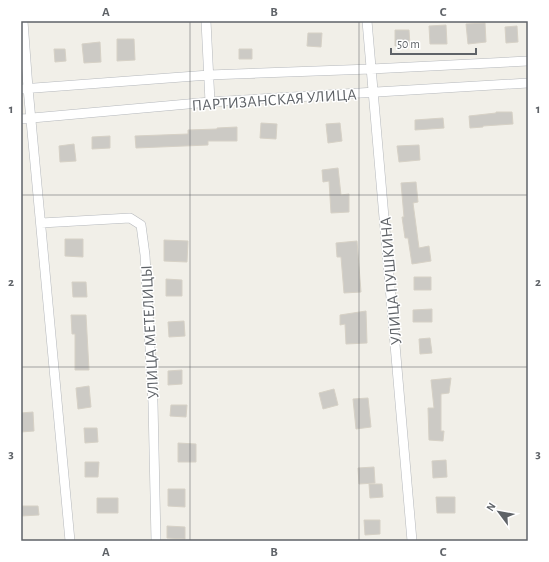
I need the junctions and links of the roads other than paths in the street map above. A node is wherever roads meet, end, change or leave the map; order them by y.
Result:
1 (23, 21) edge
2 (206, 21) edge
3 (367, 21) edge
4 (528, 61) edge
5 (371, 70) junction
6 (209, 75) junction
7 (528, 83) edge
8 (24, 89) edge
9 (374, 92) junction
10 (210, 102) junction
11 (21, 118) edge
12 (31, 118) junction
13 (40, 223) junction
14 (70, 541) edge
15 (156, 541) edge
16 (412, 541) edge

1 - 8 street
2 - 6 street
3 - 5 street, УЛИЦА ПУШКИНА
4 - 5 street, ПАРТИЗАНСКАЯ УЛИЦА
5 - 6 street, ПАРТИЗАНСКАЯ УЛИЦА
5 - 9 street, УЛИЦА ПУШКИНА
6 - 8 street, ПАРТИЗАНСКАЯ УЛИЦА
6 - 10 street
7 - 9 street, ПАРТИЗАНСКАЯ УЛИЦА
8 - 12 street
9 - 10 street, ПАРТИЗАНСКАЯ УЛИЦА
9 - 16 street, УЛИЦА ПУШКИНА
10 - 12 street, ПАРТИЗАНСКАЯ УЛИЦА
11 - 12 street, ПАРТИЗАНСКАЯ УЛИЦА
12 - 13 street
13 - 14 street
13 - 15 street, УЛИЦА МЕТЕЛИЦЫ

